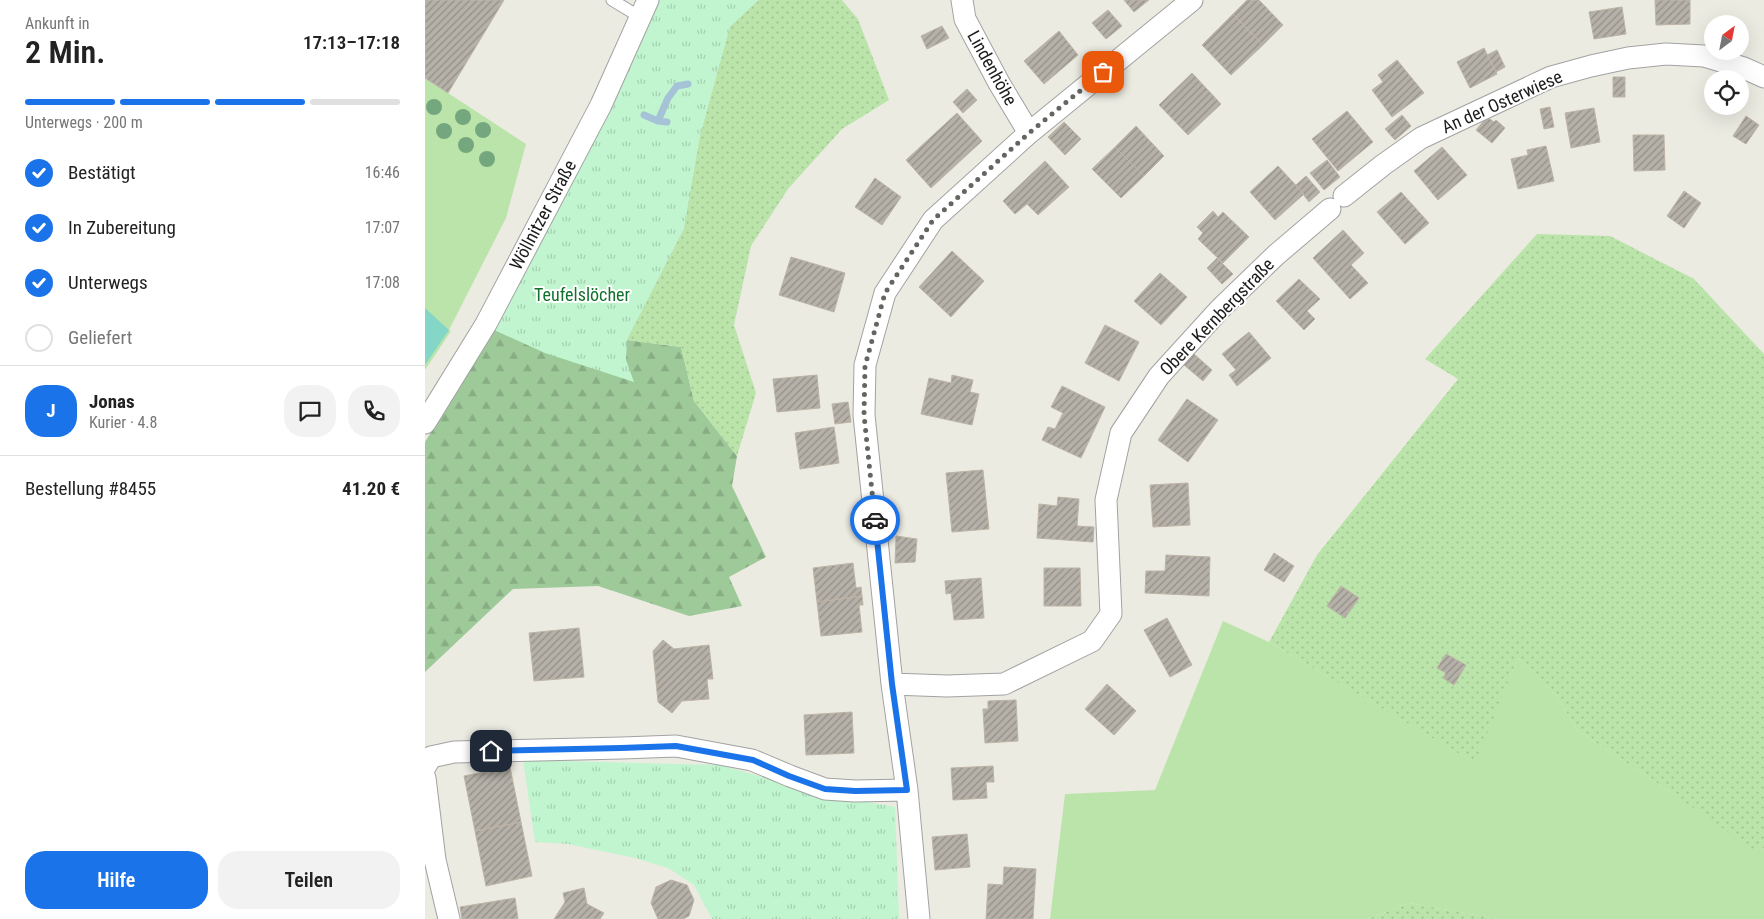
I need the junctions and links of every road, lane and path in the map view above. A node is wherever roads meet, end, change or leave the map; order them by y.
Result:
1 (612, 0) edge
2 (962, 0) edge
3 (1192, 0) edge
4 (644, 9) edge
5 (1764, 77) edge
6 (1029, 133) junction
7 (1337, 202) joint
8 (425, 423) edge
9 (892, 684) junction
10 (425, 767) edge
11 (425, 778) edge
12 (907, 790) junction
13 (430, 861) edge
14 (449, 919) edge
15 (919, 919) edge

1 - 4 lane
2 - 6 street, Lindenhöhe
3 - 6 street
4 - 8 street, Wöllnitzer Straße
5 - 7 street, An der Osterwiese
6 - 9 street
7 - 9 street, Obere Kernbergstraße
9 - 12 street
10 - 12 street
11 - 13 street
12 - 15 street
13 - 14 street

